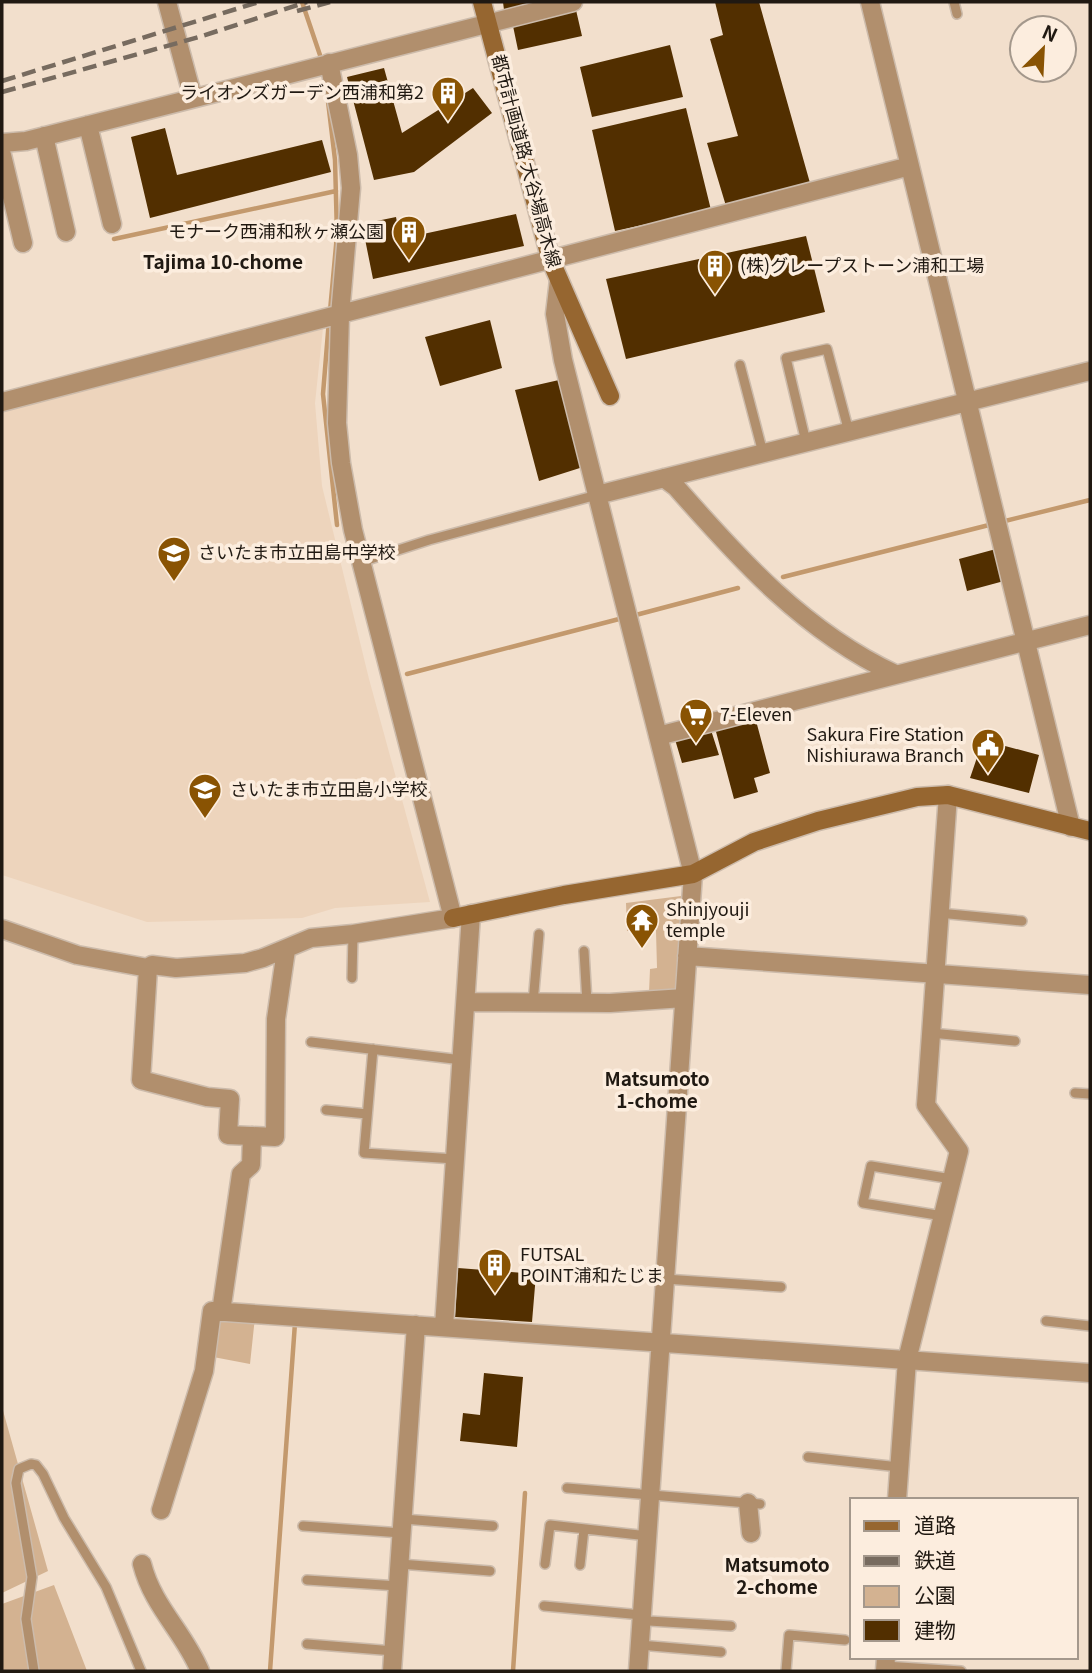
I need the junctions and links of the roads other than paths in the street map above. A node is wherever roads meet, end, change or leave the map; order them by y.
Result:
1 (167, 2) edge
2 (482, 2) edge
3 (573, 2) edge
4 (870, 2) edge
5 (954, 2) edge
6 (957, 14) dead end
7 (488, 24) junction
8 (329, 63) junction
9 (193, 98) junction
10 (88, 125) junction
11 (44, 136) junction
12 (2, 143) edge
13 (2, 155) edge
14 (910, 166) junction
15 (112, 224) dead end
16 (66, 232) dead end
17 (23, 243) dead end
18 (551, 261) junction
19 (559, 280) junction
20 (339, 315) junction
21 (740, 365) dead end
22 (1090, 372) edge
23 (610, 396) dead end
24 (2, 402) edge
25 (967, 402) junction
26 (849, 432) junction
27 (806, 442) junction
28 (763, 453) junction
29 (664, 478) junction
30 (597, 495) junction
31 (361, 562) junction
32 (1090, 625) edge
33 (1026, 642) junction
34 (895, 674) junction
35 (658, 736) junction
36 (948, 795) junction
37 (1071, 827) junction
38 (1090, 831) edge
39 (693, 874) junction
40 (939, 913) junction
41 (471, 914) junction
42 (453, 918) junction
43 (1022, 921) dead end
44 (2, 929) edge
45 (353, 934) junction
46 (539, 934) dead end
47 (286, 950) junction
48 (584, 951) dead end
49 (687, 956) junction
50 (148, 968) junction
51 (935, 974) junction
52 (352, 978) dead end
53 (1090, 985) edge
54 (684, 998) junction
55 (467, 1002) junction
56 (533, 1003) junction
57 (587, 1003) junction
58 (931, 1033) junction
59 (1015, 1041) dead end
60 (311, 1042) dead end
61 (373, 1049) junction
62 (462, 1060) junction
63 (1075, 1093) dead end
64 (1090, 1094) edge
65 (326, 1110) dead end
66 (368, 1114) junction
67 (252, 1136) junction
68 (456, 1159) junction
69 (952, 1179) junction
70 (943, 1216) junction
71 (665, 1279) junction
72 (781, 1287) dead end
73 (221, 1312) junction
74 (1046, 1321) dead end
75 (416, 1325) junction
76 (1090, 1326) edge
77 (444, 1328) junction
78 (661, 1342) junction
79 (907, 1360) junction
80 (1090, 1373) edge
81 (808, 1457) dead end
82 (899, 1467) junction
83 (567, 1488) dead end
84 (650, 1496) junction
85 (897, 1498) edge
86 (754, 1504) joint
87 (160, 1510) dead end
88 (303, 1526) dead end
89 (402, 1526) junction
90 (493, 1527) dead end
91 (584, 1529) junction
92 (751, 1533) dead end
93 (648, 1536) junction
94 (142, 1564) dead end
95 (400, 1564) junction
96 (545, 1564) dead end
97 (580, 1565) dead end
98 (490, 1571) dead end
99 (307, 1580) dead end
100 (398, 1586) junction
101 (544, 1606) dead end
102 (642, 1615) junction
103 (731, 1626) dead end
104 (845, 1640) dead end
105 (307, 1644) dead end
106 (640, 1645) junction
107 (394, 1651) junction
108 (721, 1652) dead end
109 (885, 1665) edge
110 (34, 1671) edge
111 (141, 1671) edge
112 (200, 1671) edge
113 (392, 1671) edge
114 (638, 1671) edge
115 (786, 1671) edge
116 (961, 1671) edge

1 - 9 street
2 - 7 street, 都市計画道路 大谷場高木線
3 - 7 street
4 - 14 street
5 - 6 lane
7 - 8 street
7 - 18 street, 都市計画道路 大谷場高木線
8 - 9 street
8 - 20 street
9 - 10 street
10 - 11 street
10 - 15 street
11 - 12 street
11 - 16 street
13 - 17 street
14 - 18 street
14 - 25 street
18 - 19 street, 都市計画道路 大谷場高木線
18 - 20 street
19 - 23 street, 都市計画道路 大谷場高木線
19 - 30 street
20 - 24 street
20 - 31 street
21 - 28 lane
22 - 25 street
25 - 26 street
25 - 33 street
26 - 27 street
26 - 27 lane
27 - 28 street
28 - 29 street
29 - 30 street
29 - 34 street
30 - 31 lane
30 - 35 street
31 - 42 street
32 - 33 street
33 - 34 street
33 - 37 street
34 - 35 street
35 - 39 street
36 - 37 street
36 - 39 street
36 - 40 street
37 - 38 street
39 - 41 street
39 - 49 street
40 - 43 lane
40 - 51 street
41 - 42 street
41 - 55 street
42 - 45 street
44 - 50 street
45 - 47 street
45 - 52 lane
46 - 56 lane
47 - 50 street
47 - 67 street
48 - 57 lane
49 - 51 street
49 - 54 street
50 - 67 street
51 - 53 street
51 - 58 street
54 - 57 street
54 - 71 street
55 - 56 street
55 - 62 street
56 - 57 street
58 - 59 lane
58 - 69 street
60 - 61 lane
61 - 62 lane
61 - 66 lane
62 - 68 street
63 - 64 lane
65 - 66 lane
66 - 68 lane
67 - 73 street
68 - 77 street
69 - 70 street
69 - 70 lane
70 - 79 street
71 - 72 lane
71 - 78 street
73 - 75 street
73 - 87 street
74 - 76 lane
75 - 77 street
75 - 89 street
77 - 78 street
78 - 79 street
78 - 84 street
79 - 80 street
79 - 82 street
81 - 82 lane
82 - 85 street
83 - 84 lane
84 - 86 lane
84 - 93 street
86 - 92 street
88 - 89 lane
89 - 90 lane
89 - 95 street
91 - 93 lane
91 - 96 lane
91 - 97 lane
93 - 102 street
94 - 112 street
95 - 98 lane
95 - 100 street
99 - 100 lane
100 - 107 street
101 - 102 lane
102 - 103 lane
102 - 106 street
104 - 115 lane
105 - 107 lane
106 - 108 lane
106 - 114 street
107 - 113 street
109 - 116 lane
110 - 111 lane

